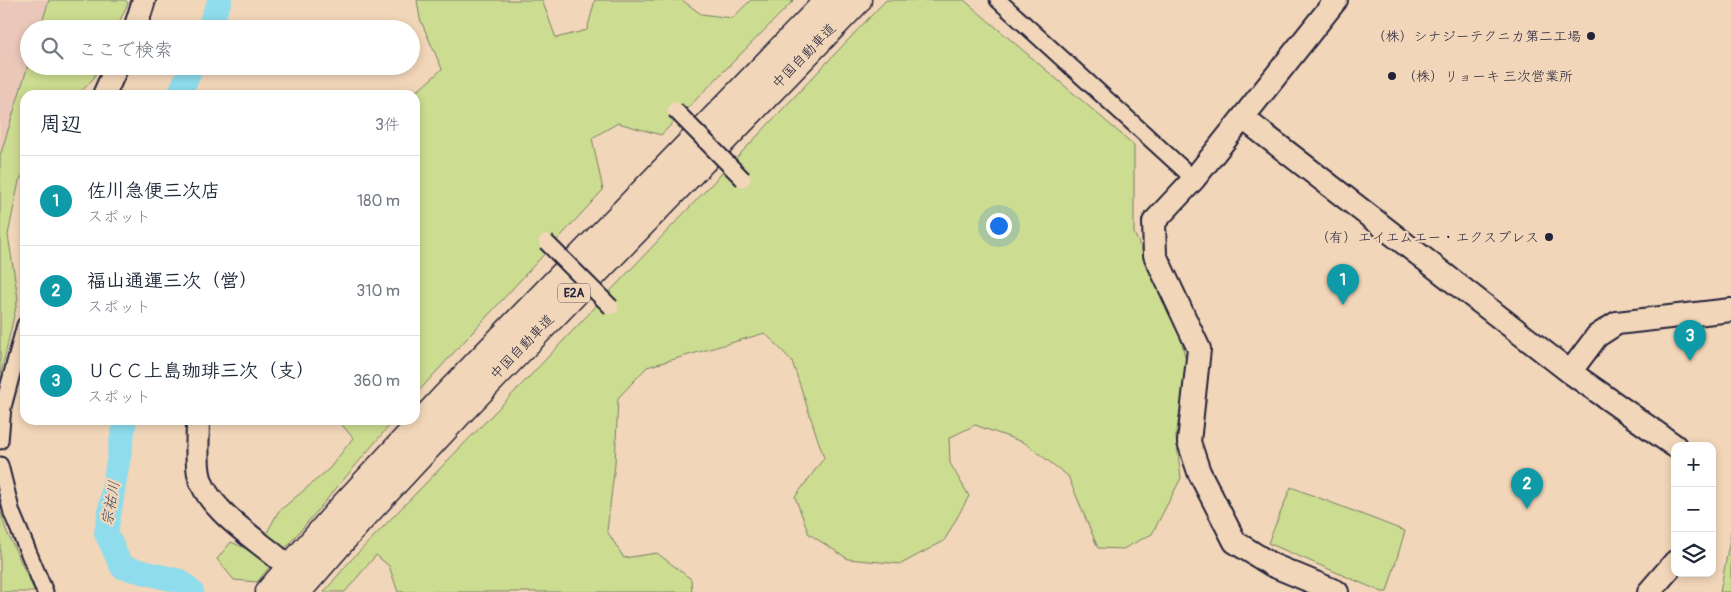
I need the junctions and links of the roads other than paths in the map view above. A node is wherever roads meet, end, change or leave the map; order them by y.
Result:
1 (144, 0) edge
2 (830, 0) edge
3 (857, 0) edge
4 (998, 0) edge
5 (1336, 0) edge
6 (138, 20) edge
7 (113, 75) edge
8 (106, 90) edge
9 (675, 110) dead end
10 (1243, 118) junction
11 (743, 179) dead end
12 (1194, 180) junction
13 (546, 242) dead end
14 (611, 307) dead end
15 (1731, 310) edge
16 (20, 345) edge
17 (1570, 372) junction
18 (420, 424) edge
19 (198, 425) edge
20 (419, 425) edge
21 (0, 442) edge
22 (1671, 443) edge
23 (0, 465) edge
24 (278, 558) dead end
25 (1671, 567) edge
26 (45, 592) edge
27 (270, 592) edge
28 (296, 592) edge
29 (1337, 592) edge
30 (1649, 592) edge

1 - 6 street
2 - 18 highway, 中国自動車道 / E2A
3 - 28 highway, 中国自動車道 / E2A
4 - 12 street
5 - 10 street
7 - 8 street
9 - 11 street, bridge
10 - 12 street
10 - 17 street
12 - 29 street
13 - 14 street, bridge
15 - 17 street
16 - 21 street
17 - 22 street
19 - 24 street
20 - 27 highway, 中国自動車道 / E2A
23 - 26 street
25 - 30 street

